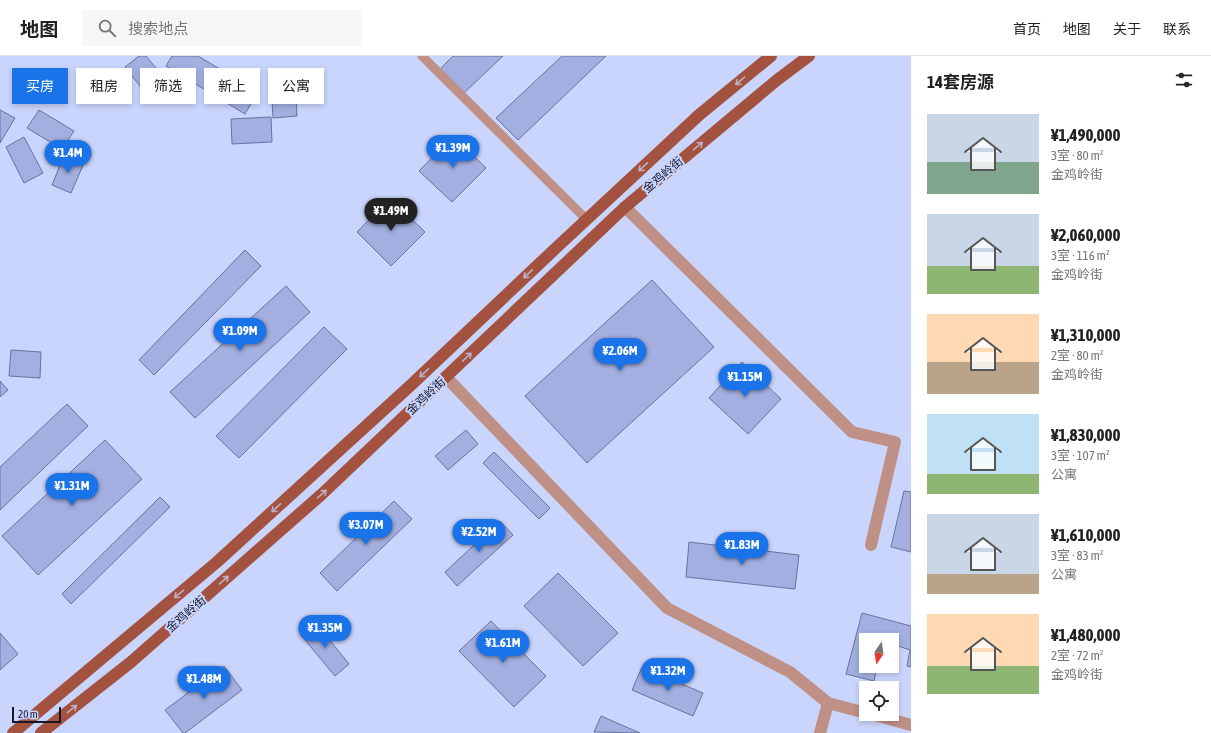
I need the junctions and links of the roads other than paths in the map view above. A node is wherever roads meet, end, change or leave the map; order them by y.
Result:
1 (422, 56) edge
2 (770, 56) edge
3 (809, 56) edge
4 (625, 207) junction
5 (586, 219) junction
6 (446, 377) junction
7 (871, 545) dead end
8 (828, 703) junction
9 (859, 711) edge
10 (896, 721) edge
11 (911, 725) edge
12 (13, 733) edge
13 (41, 733) edge
14 (820, 733) edge

1 - 5 lane
2 -> 5 main road, 金鸡岭街
4 -> 3 main road, 金鸡岭街
6 -> 4 main road, 金鸡岭街
4 - 7 street
5 -> 12 main road, 金鸡岭街
6 - 8 street
13 -> 6 main road, 金鸡岭街
8 - 9 street
8 - 14 street
10 - 11 street

